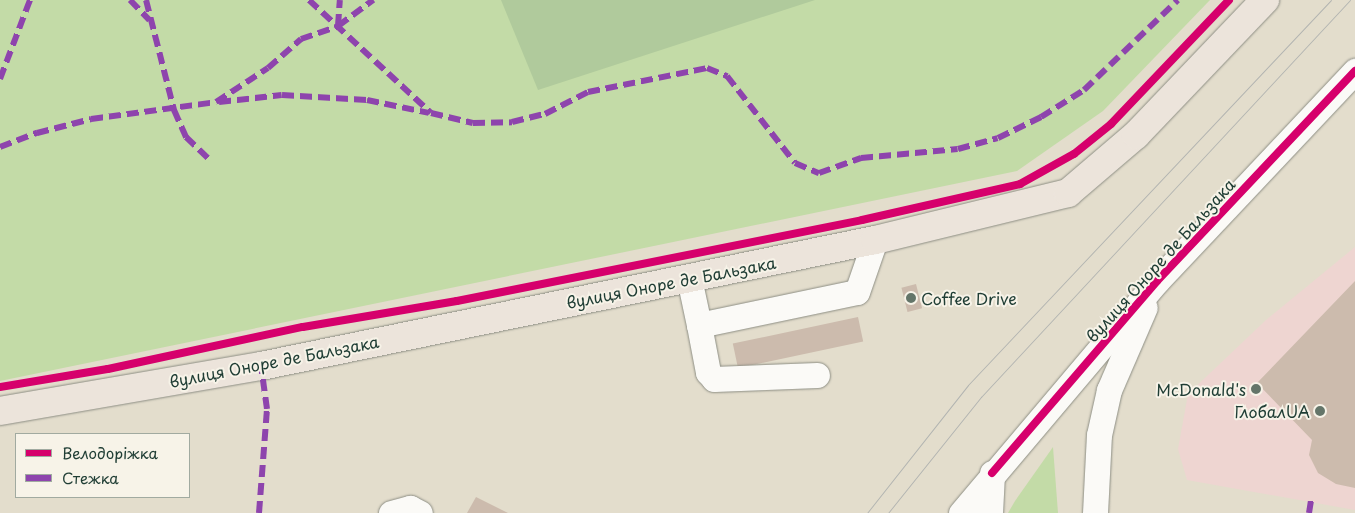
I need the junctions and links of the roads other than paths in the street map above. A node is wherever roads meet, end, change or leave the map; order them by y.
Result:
1 (1265, 0) edge
2 (1355, 71) edge
3 (876, 240) junction
4 (689, 278) junction
5 (1157, 281) junction
6 (698, 325) junction
7 (817, 375) dead end
8 (0, 410) edge
9 (992, 473) junction
10 (391, 513) edge
11 (420, 513) edge
12 (962, 513) edge
13 (990, 513) edge
14 (1095, 513) edge

1 - 3 main road, вулиця Оноре де Бальзака
2 - 5 street, вулиця Оноре де Бальзака
3 - 4 main road, вулиця Оноре де Бальзака
3 - 6 street
4 - 6 street
4 - 8 main road, вулиця Оноре де Бальзака
5 - 9 street, вулиця Оноре де Бальзака
5 - 14 street
6 - 7 street
9 - 12 street, вулиця Оноре де Бальзака
9 - 13 street
10 - 11 street

